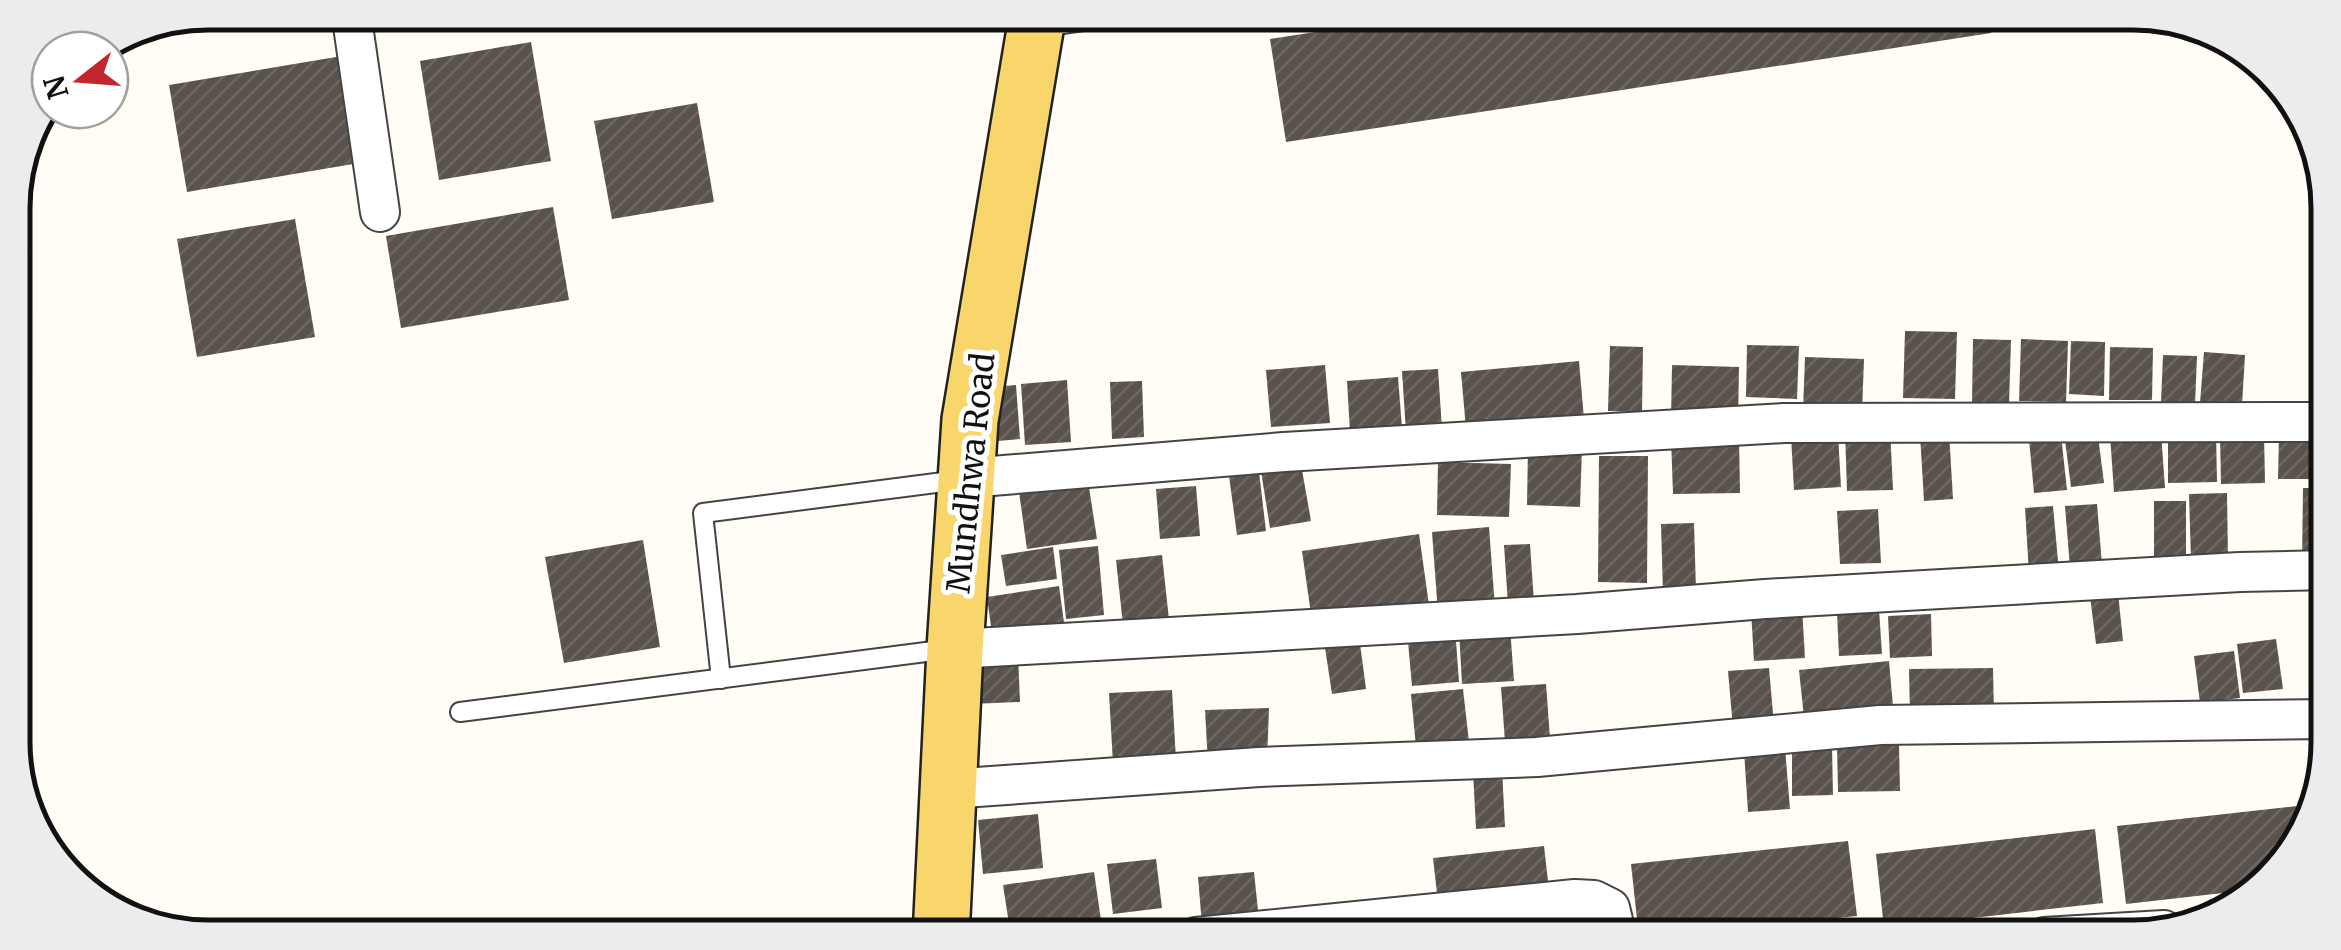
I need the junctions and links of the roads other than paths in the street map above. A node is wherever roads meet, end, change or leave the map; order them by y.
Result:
1 (354, 30) edge
2 (1035, 30) edge
3 (380, 212) dead end
4 (2311, 422) edge
5 (967, 478) junction
6 (2311, 570) edge
7 (954, 649) junction
8 (721, 678) junction
9 (460, 712) dead end
10 (2311, 719) edge
11 (949, 789) junction
12 (942, 920) edge
13 (1361, 920) edge
14 (1613, 920) edge

1 - 3 street
2 - 5 main road, Mundhwa Road
4 - 5 street
5 - 7 main road, Mundhwa Road
5 - 8 lane
6 - 7 street
7 - 8 lane
7 - 11 main road, Mundhwa Road
8 - 9 lane
10 - 11 street
11 - 12 main road, Mundhwa Road
13 - 14 street

